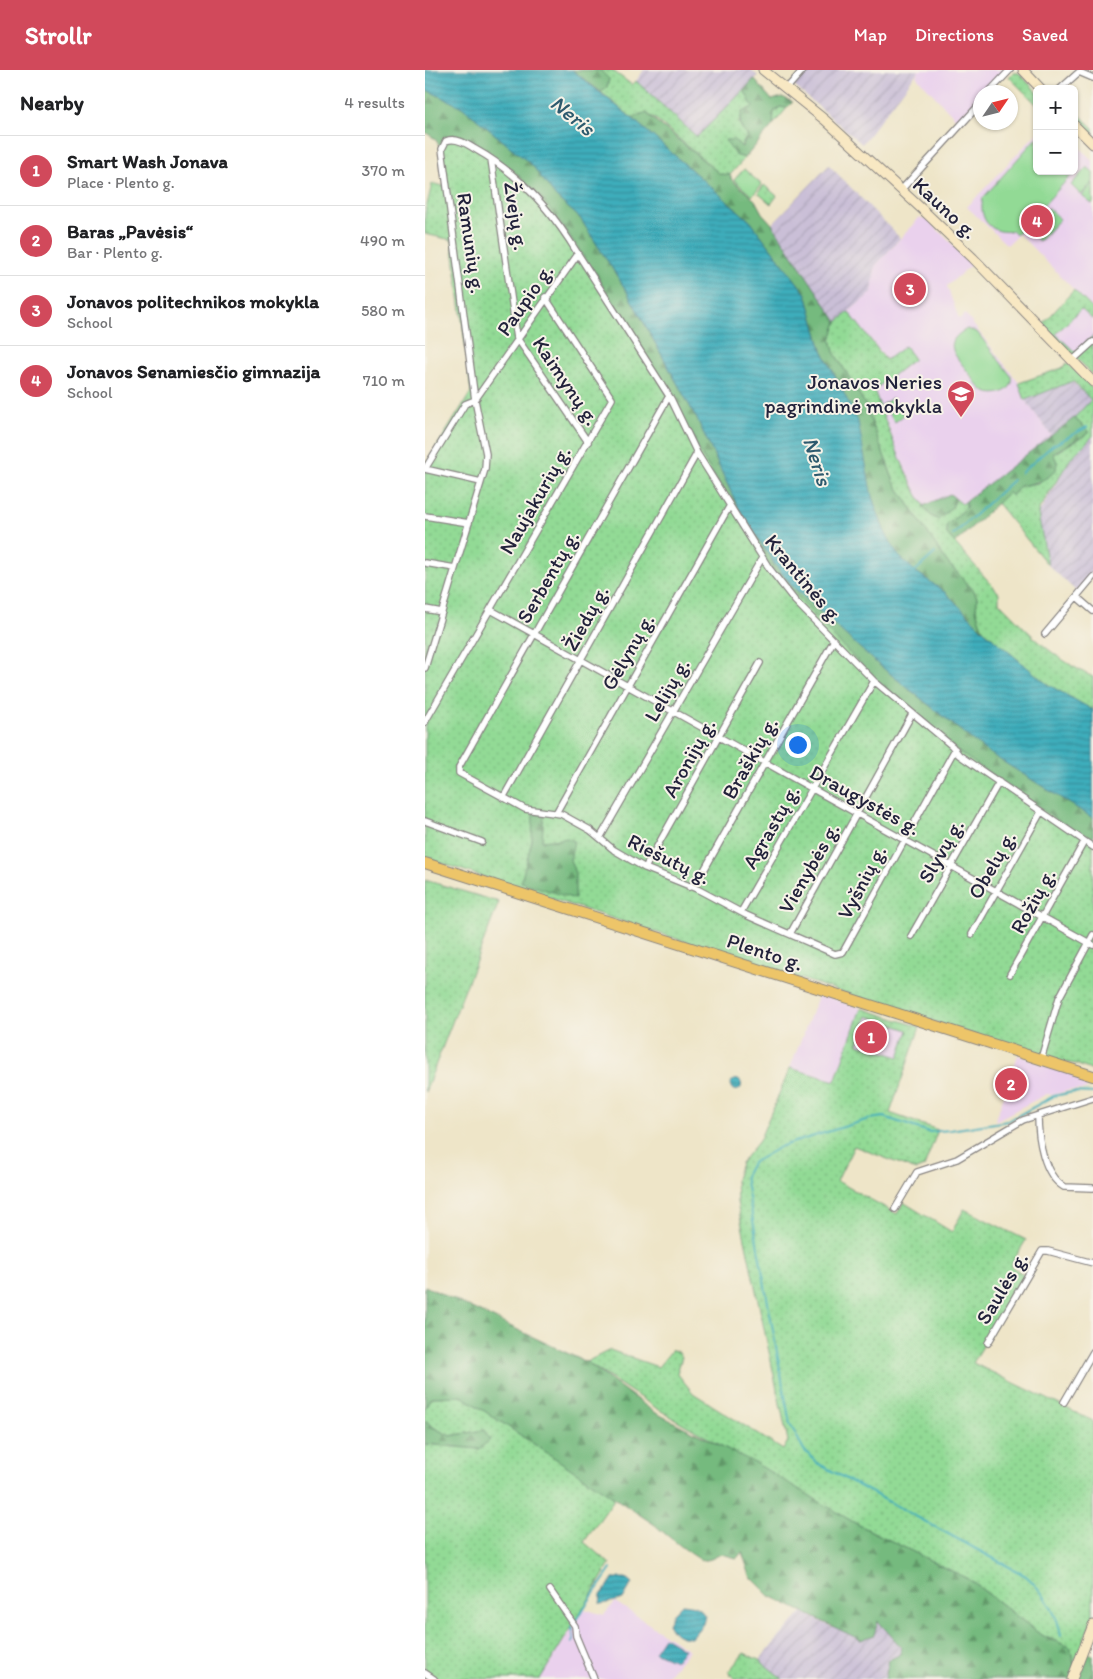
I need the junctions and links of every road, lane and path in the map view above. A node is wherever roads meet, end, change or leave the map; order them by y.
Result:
1 (763, 70) edge
2 (803, 70) edge
3 (1010, 70) edge
4 (1023, 70) edge
5 (1076, 72) edge
6 (1093, 78) edge
7 (996, 85) edge
8 (1037, 85) edge
9 (1064, 85) edge
10 (787, 88) junction
11 (973, 111) edge
12 (1078, 129) edge
13 (1093, 144) edge
14 (491, 159) junction
15 (901, 190) junction
16 (578, 254) junction
17 (545, 297) junction
18 (517, 338) junction
19 (1093, 342) edge
20 (1072, 361) junction
21 (1093, 382) edge
22 (669, 396) junction
23 (475, 400) junction
24 (587, 442) junction
25 (697, 453) junction
26 (425, 469) edge
27 (481, 482) junction
28 (729, 508) junction
29 (425, 516) edge
30 (469, 522) junction
31 (762, 558) junction
32 (425, 563) edge
33 (455, 568) junction
34 (1093, 577) edge
35 (1077, 597) junction
36 (425, 609) edge
37 (491, 610) junction
38 (1093, 611) edge
39 (442, 612) junction
40 (535, 633) junction
41 (1045, 634) dead end
42 (834, 640) junction
43 (581, 659) junction
44 (760, 663) dead end
45 (425, 668) edge
46 (874, 680) junction
47 (628, 685) junction
48 (674, 711) junction
49 (912, 714) junction
50 (425, 722) edge
51 (720, 736) junction
52 (955, 749) junction
53 (766, 762) junction
54 (459, 774) joint
55 (999, 782) junction
56 (812, 788) junction
57 (503, 798) junction
58 (1041, 812) junction
59 (556, 813) junction
60 (858, 814) junction
61 (425, 822) edge
62 (600, 838) junction
63 (903, 840) junction
64 (483, 842) dead end
65 (1084, 842) junction
66 (1093, 847) edge
67 (425, 863) edge
68 (951, 866) junction
69 (645, 868) junction
70 (689, 887) junction
71 (996, 891) junction
72 (741, 912) junction
73 (1043, 917) junction
74 (790, 934) junction
75 (972, 934) dead end
76 (1093, 935) edge
77 (911, 936) dead end
78 (1091, 943) edge
79 (843, 952) joint
80 (1010, 974) dead end
81 (1041, 1059) junction
82 (1093, 1076) edge
83 (1093, 1098) edge
84 (1038, 1116) junction
85 (1093, 1188) edge
86 (895, 1209) dead end
87 (1093, 1263) edge
88 (988, 1343) dead end
89 (1093, 1352) edge
90 (1064, 1402) dead end
91 (550, 1590) dead end
92 (1093, 1625) edge
93 (425, 1673) edge
94 (434, 1679) edge
95 (595, 1679) edge
96 (1072, 1679) edge

1 - 10 main road, Kauno g.
2 - 10 street
3 - 7 street
4 - 8 main road
5 - 6 street
5 - 9 street
10 - 15 main road, Kauno g.
11 - 15 street
12 - 13 main road
14 - 16 street, Paupio g.
14 - 18 street, Žvejų g.
14 - 23 street, Ramunių g.
15 - 20 main road, Kauno g.
16 - 17 street, Paupio g.
16 - 22 street, Krantinės g.
17 - 18 street, Paupio g.
17 - 24 street, Naujakurių g.
18 - 23 street, Paupio g.
18 - 24 street, Kaimynų g.
19 - 20 street
20 - 21 main road, Kauno g.
22 - 25 street, Krantinės g.
22 - 40 street, Serbentų g.
23 - 26 street, Paupio g.
23 - 27 street
24 - 37 street, Naujakurių g.
25 - 28 street, Krantinės g.
25 - 43 street, Žiedų g.
26 - 27 street
27 - 30 street
28 - 31 street, Krantinės g.
28 - 47 street, Gėlynų g.
29 - 30 street
30 - 33 street
31 - 42 street, Krantinės g.
31 - 48 street, Lelijų g.
32 - 33 street
33 - 39 street
34 - 35 street
35 - 38 street
35 - 41 street
36 - 39 street
37 - 40 street, Draugystės g.
37 - 50 street, Naujakurių g.
39 - 45 street
40 - 43 street, Draugystės g.
40 - 54 street, Serbentų g.
42 - 46 street, Krantinės g.
42 - 53 street, Braškių g.
43 - 47 street, Draugystės g.
43 - 57 street, Žiedų g.
44 - 51 street, Aronijų g.
46 - 49 street, Krantinės g.
46 - 56 street, Agrastų g.
47 - 48 street, Draugystės g.
47 - 59 street, Gėlynų g.
48 - 51 street, Draugystės g.
48 - 62 street, Lelijų g.
49 - 52 street, Krantinės g.
49 - 60 street, Vienybės g.
51 - 53 street, Draugystės g.
51 - 69 street, Aronijų g.
52 - 55 street, Krantinės g.
52 - 63 street, Vyšnių g.
53 - 56 street, Draugystės g.
53 - 70 street, Braškių g.
54 - 57 street, Riešutų g.
55 - 58 street, Krantinės g.
55 - 68 street, Slyvų g.
56 - 60 street, Draugystės g.
56 - 72 street, Agrastų g.
57 - 59 street, Riešutų g.
58 - 65 street, Krantinės g.
58 - 71 street, Obelų g.
59 - 62 street, Riešutų g.
60 - 63 street, Draugystės g.
60 - 74 street, Vienybės g.
61 - 64 street
62 - 69 street, Riešutų g.
63 - 68 street, Draugystės g.
63 - 79 street, Vyšnių g.
65 - 66 street, Krantinės g.
65 - 73 street, Rožių g.
67 - 81 highway, Plento g.
68 - 71 street, Draugystės g.
68 - 77 street, Slyvų g.
69 - 70 street, Riešutų g.
70 - 72 street, Riešutų g.
71 - 73 street, Draugystės g.
71 - 75 street, Obelų g.
72 - 74 street, Riešutų g.
73 - 78 street, Draugystės g.
73 - 80 street, Rožių g.
74 - 79 street, Riešutų g.
76 - 78 street
78 - 81 street
81 - 82 highway, Plento g.
83 - 84 street
84 - 85 street
84 - 86 street
87 - 88 street, Saulės g.
89 - 90 street
91 - 95 street
92 - 96 main road
93 - 94 street

